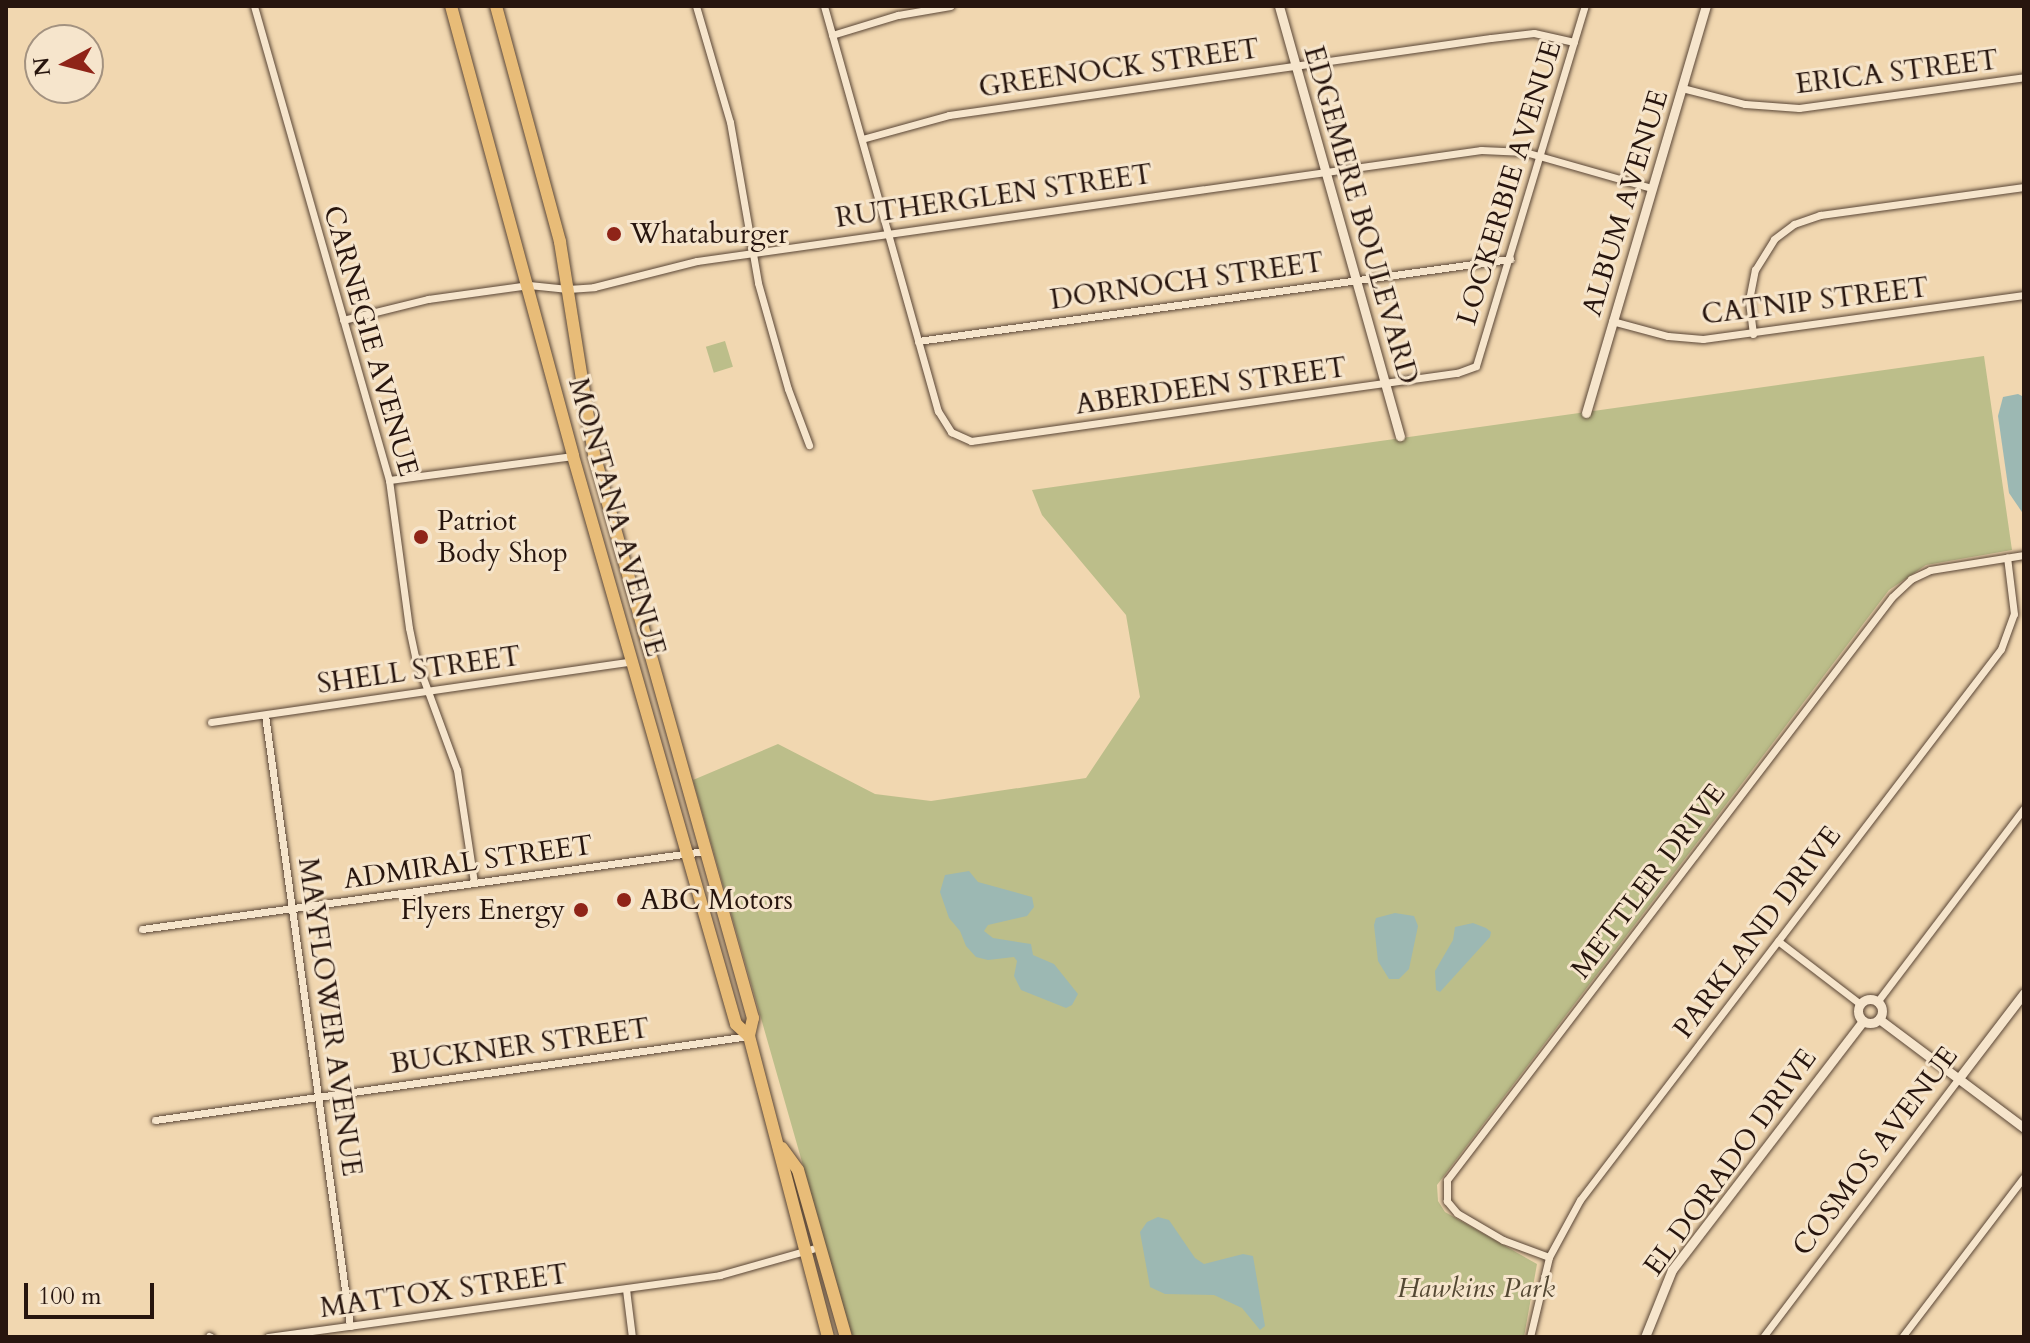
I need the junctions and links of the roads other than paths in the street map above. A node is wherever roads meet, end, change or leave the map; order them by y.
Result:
1 (254, 6) edge
2 (451, 6) edge
3 (498, 6) edge
4 (696, 6) edge
5 (824, 6) edge
6 (950, 6) edge
7 (1279, 6) edge
8 (1585, 6) edge
9 (1706, 6) edge
10 (832, 35) junction
11 (1574, 42) junction
12 (1296, 65) junction
13 (2024, 77) edge
14 (1682, 88) junction
15 (862, 139) junction
16 (1541, 156) junction
17 (1326, 172) junction
18 (2024, 187) edge
19 (1651, 188) junction
20 (887, 233) junction
21 (751, 253) junction
22 (1510, 259) junction
23 (1356, 279) junction
24 (529, 285) junction
25 (568, 289) junction
26 (2024, 295) edge
27 (343, 320) junction
28 (1612, 321) junction
29 (1753, 334) junction
30 (918, 341) junction
31 (1471, 368) joint
32 (1386, 384) junction
33 (1586, 413) dead end
34 (1400, 436) dead end
35 (809, 445) dead end
36 (573, 456) junction
37 (389, 480) junction
38 (2024, 555) edge
39 (2007, 557) junction
40 (633, 661) junction
41 (429, 691) junction
42 (265, 715) junction
43 (211, 722) dead end
44 (2024, 808) edge
45 (705, 851) junction
46 (687, 853) junction
47 (474, 883) junction
48 (292, 908) junction
49 (142, 929) dead end
50 (1778, 941) junction
51 (2024, 993) edge
52 (1877, 1002) junction
53 (1860, 1004) junction
54 (1879, 1019) junction
55 (1863, 1021) junction
56 (749, 1036) junction
57 (1959, 1078) junction
58 (319, 1097) junction
59 (155, 1120) dead end
60 (2024, 1128) edge
61 (782, 1149) junction
62 (2024, 1177) edge
63 (808, 1251) junction
64 (1549, 1257) junction
65 (626, 1289) junction
66 (350, 1326) junction
67 (268, 1337) edge
68 (632, 1337) edge
69 (828, 1337) edge
70 (837, 1337) edge
71 (846, 1337) edge
72 (1530, 1337) edge
73 (1645, 1337) edge
74 (1763, 1337) edge
75 (1902, 1337) edge

1 - 27 street, CARNEGIE AVENUE
2 - 24 highway, MONTANA AVENUE
3 - 25 highway, MONTANA AVENUE
4 - 21 street
5 - 10 street
6 - 10 street
7 - 12 street, EDGEMERE BOULEVARD
8 - 11 street, LOCKERBIE AVENUE
9 - 14 street, ALBUM AVENUE
10 - 15 street
11 - 12 street, GREENOCK STREET
11 - 16 street, LOCKERBIE AVENUE
12 - 15 street, GREENOCK STREET
12 - 17 street, EDGEMERE BOULEVARD
13 - 14 street, ERICA STREET
14 - 19 street, ALBUM AVENUE
15 - 20 street
16 - 17 street, RUTHERGLEN STREET
16 - 19 street, RUTHERGLEN STREET
16 - 22 street, LOCKERBIE AVENUE
17 - 20 street, RUTHERGLEN STREET
17 - 23 street, EDGEMERE BOULEVARD
18 - 29 street
19 - 28 street, ALBUM AVENUE
20 - 21 street, RUTHERGLEN STREET
20 - 30 street
21 - 25 street, RUTHERGLEN STREET
21 - 35 street
22 - 23 street, DORNOCH STREET
22 - 31 street, LOCKERBIE AVENUE
23 - 30 street, DORNOCH STREET
23 - 32 street, EDGEMERE BOULEVARD
24 - 25 street, RUTHERGLEN STREET
24 - 27 street, RUTHERGLEN STREET
24 - 36 highway, MONTANA AVENUE
25 - 45 highway, MONTANA AVENUE
26 - 29 street, CATNIP STREET
27 - 37 street, CARNEGIE AVENUE
28 - 29 street, CATNIP STREET
28 - 33 street, ALBUM AVENUE
30 - 32 street, ABERDEEN STREET
31 - 32 street, ABERDEEN STREET
32 - 34 street, EDGEMERE BOULEVARD
36 - 37 street
36 - 40 highway, MONTANA AVENUE
37 - 41 street, CARNEGIE AVENUE
38 - 39 street, METTLER DRIVE
39 - 50 street, PARKLAND DRIVE
39 - 64 street, METTLER DRIVE
40 - 41 street, SHELL STREET
40 - 46 highway, MONTANA AVENUE
41 - 42 street, SHELL STREET
41 - 47 street, CARNEGIE AVENUE
42 - 43 street, SHELL STREET
42 - 48 street, MAYFLOWER AVENUE
44 - 52 street
45 - 46 street, ADMIRAL STREET
45 - 56 highway, MONTANA AVENUE
46 - 47 street, ADMIRAL STREET
46 - 56 highway, MONTANA AVENUE
47 - 48 street, ADMIRAL STREET
48 - 49 street, ADMIRAL STREET
48 - 58 street, MAYFLOWER AVENUE
50 - 53 street
50 - 64 street, PARKLAND DRIVE
51 - 57 street, COSMOS AVENUE
52 - 53 street
52 - 54 street
53 - 55 street
54 - 55 street
54 - 57 street
55 - 73 street, EL DORADO DRIVE
56 - 58 street, BUCKNER STREET
56 - 61 highway, MONTANA AVENUE
57 - 60 street
57 - 74 street, COSMOS AVENUE
58 - 59 street, BUCKNER STREET
58 - 66 street, MAYFLOWER AVENUE
61 - 63 highway
61 - 71 highway, MONTANA AVENUE
62 - 75 street
63 - 65 street, MATTOX STREET
63 - 69 highway
63 - 70 highway
64 - 72 street, PARKLAND DRIVE
65 - 66 street, MATTOX STREET
65 - 68 street
66 - 67 street, MATTOX STREET

